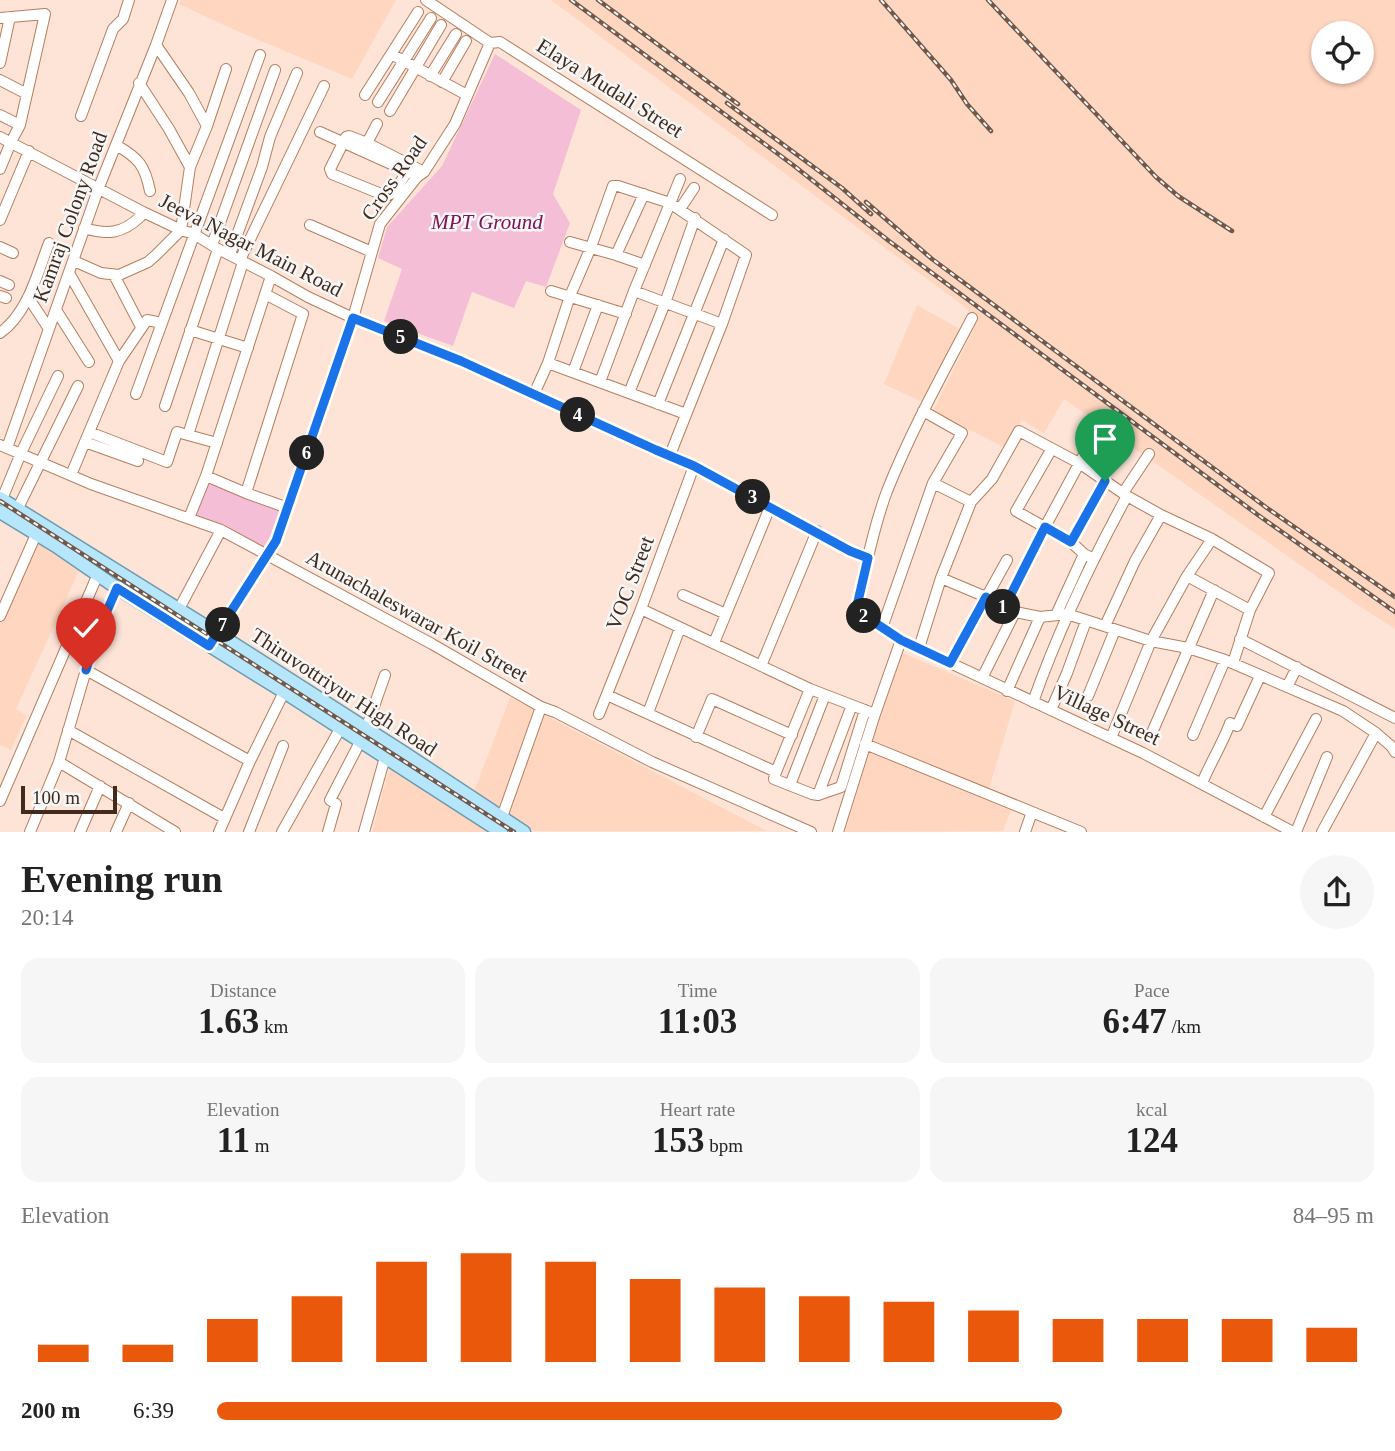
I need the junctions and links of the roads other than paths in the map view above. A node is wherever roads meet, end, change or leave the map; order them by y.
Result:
1 (129, 0) edge
2 (172, 0) edge
3 (426, 0) edge
4 (418, 12) dead end
5 (5, 18) edge
6 (431, 18) dead end
7 (441, 25) dead end
8 (456, 34) dead end
9 (466, 41) dead end
10 (490, 43) junction
11 (156, 46) junction
12 (391, 54) junction
13 (260, 55) dead end
14 (404, 61) junction
15 (0, 63) edge
16 (415, 67) junction
17 (226, 69) dead end
18 (275, 69) dead end
19 (297, 73) dead end
20 (430, 76) junction
21 (0, 80) edge
22 (442, 82) junction
23 (139, 83) junction
24 (324, 86) dead end
25 (27, 94) junction
26 (365, 95) dead end
27 (467, 95) junction
28 (379, 102) dead end
29 (390, 111) dead end
30 (0, 115) edge
31 (81, 116) dead end
32 (377, 124) dead end
33 (20, 125) junction
34 (207, 126) junction
35 (320, 132) dead end
36 (0, 136) edge
37 (10, 142) junction
38 (344, 143) junction
39 (367, 143) junction
40 (116, 145) junction
41 (29, 151) junction
42 (190, 167) junction
43 (0, 169) edge
44 (409, 169) junction
45 (421, 174) junction
46 (680, 179) dead end
47 (99, 187) junction
48 (694, 188) dead end
49 (150, 191) dead end
50 (644, 194) junction
51 (670, 203) junction
52 (680, 209) junction
53 (772, 215) dead end
54 (140, 217) dead end
55 (695, 218) junction
56 (0, 220) edge
57 (310, 225) dead end
58 (84, 228) junction
59 (181, 230) junction
60 (194, 234) junction
61 (724, 239) junction
62 (570, 242) dead end
63 (49, 243) dead end
64 (0, 247) edge
65 (215, 247) junction
66 (591, 247) junction
67 (372, 252) junction
68 (13, 253) dead end
69 (616, 255) junction
70 (238, 259) junction
71 (74, 261) junction
72 (645, 265) junction
73 (69, 273) junction
74 (114, 275) junction
75 (271, 276) junction
76 (551, 291) dead end
77 (634, 291) junction
78 (265, 294) junction
79 (570, 296) junction
80 (28, 297) junction
81 (665, 303) junction
82 (598, 305) junction
83 (56, 310) junction
84 (626, 314) junction
85 (695, 314) junction
86 (353, 318) junction
87 (972, 318) dead end
88 (162, 323) junction
89 (722, 324) junction
90 (141, 327) junction
91 (49, 329) junction
92 (190, 330) junction
93 (0, 334) edge
94 (219, 338) junction
95 (248, 348) junction
96 (119, 361) junction
97 (89, 362) dead end
98 (548, 363) junction
99 (573, 372) junction
100 (58, 376) dead end
101 (600, 382) junction
102 (78, 386) dead end
103 (629, 393) junction
104 (136, 394) dead end
105 (534, 394) junction
106 (658, 404) junction
107 (165, 406) dead end
108 (923, 411) junction
109 (686, 414) junction
110 (188, 435) junction
111 (1094, 436) dead end
112 (87, 437) junction
113 (217, 443) junction
114 (3, 447) edge
115 (1051, 450) junction
116 (21, 453) junction
117 (1149, 454) dead end
118 (670, 456) junction
119 (138, 461) dead end
120 (41, 462) junction
121 (1079, 463) junction
122 (694, 466) junction
123 (71, 475) junction
124 (206, 476) junction
125 (1105, 481) junction
126 (933, 483) junction
127 (246, 493) junction
128 (1125, 494) junction
129 (971, 502) junction
130 (1, 503) edge
131 (770, 507) junction
132 (18, 508) junction
133 (288, 508) junction
134 (1161, 515) junction
135 (189, 518) junction
136 (1045, 527) junction
137 (39, 529) junction
138 (221, 530) junction
139 (817, 531) junction
140 (1212, 539) junction
141 (1071, 542) junction
142 (273, 546) junction
143 (266, 555) junction
144 (1089, 556) junction
145 (868, 558) junction
146 (277, 560) junction
147 (1007, 560) dead end
148 (98, 574) junction
149 (1187, 576) junction
150 (942, 579) junction
151 (117, 588) junction
152 (1214, 590) junction
153 (683, 595) dead end
154 (986, 597) junction
155 (641, 609) junction
156 (179, 610) junction
157 (1010, 610) junction
158 (1250, 610) junction
159 (726, 614) junction
160 (1062, 615) junction
161 (0, 616) edge
162 (1040, 617) junction
163 (1086, 621) junction
164 (680, 628) junction
165 (882, 628) junction
166 (1110, 628) junction
167 (217, 633) junction
168 (1241, 639) junction
169 (901, 640) junction
170 (1151, 641) junction
171 (714, 643) junction
172 (209, 646) junction
173 (919, 648) junction
174 (1188, 648) junction
175 (1229, 661) junction
176 (950, 663) junction
177 (761, 666) junction
178 (1297, 667) junction
179 (86, 670) junction
180 (385, 675) dead end
181 (1260, 676) junction
182 (982, 678) junction
183 (1287, 687) junction
184 (810, 689) junction
185 (1007, 691) junction
186 (284, 692) junction
187 (607, 695) junction
188 (825, 695) junction
189 (1088, 696) dead end
190 (1033, 702) junction
191 (852, 705) junction
192 (1370, 705) junction
193 (541, 707) junction
194 (1051, 710) junction
195 (870, 712) junction
196 (648, 713) junction
197 (599, 714) dead end
198 (1395, 718) edge
199 (1316, 719) dead end
200 (1360, 722) junction
201 (340, 729) junction
202 (366, 729) junction
203 (68, 730) junction
204 (1376, 733) junction
205 (792, 735) junction
206 (1152, 735) dead end
207 (1193, 735) dead end
208 (696, 737) junction
209 (1111, 738) junction
210 (360, 742) junction
211 (389, 743) junction
212 (866, 744) junction
213 (283, 746) dead end
214 (1394, 746) edge
215 (384, 757) junction
216 (1327, 757) dead end
217 (250, 761) junction
218 (59, 762) junction
219 (776, 772) junction
220 (1202, 783) junction
221 (790, 785) junction
222 (100, 786) junction
223 (818, 795) junction
224 (0, 801) edge
225 (129, 803) junction
226 (1032, 812) junction
227 (502, 817) junction
228 (1264, 817) junction
229 (224, 818) junction
230 (156, 820) junction
231 (1062, 828) edge
232 (30, 831) edge
233 (80, 831) edge
234 (116, 831) edge
235 (150, 831) edge
236 (175, 831) edge
237 (219, 831) edge
238 (249, 831) edge
239 (282, 831) edge
240 (328, 831) edge
241 (365, 831) edge
242 (501, 831) edge
243 (524, 831) edge
244 (811, 831) edge
245 (838, 831) edge
246 (1025, 831) edge
247 (1081, 831) edge
248 (1295, 831) edge
249 (1322, 831) edge

1 - 31 street
2 - 11 street, Kamraj Colony Road
3 - 10 street, Elaya Mudali Street
4 - 12 street
5 - 15 street
5 - 25 street
6 - 14 street
7 - 16 street
8 - 20 street
9 - 22 street
10 - 27 street, Cross Road
10 - 53 street, Elaya Mudali Street
11 - 23 street, Kamraj Colony Road
11 - 34 street
12 - 14 street
12 - 26 street
13 - 60 street
14 - 16 street
14 - 28 street
16 - 20 street
16 - 29 street
17 - 34 street
18 - 65 street
19 - 70 street
20 - 22 street
21 - 25 street
22 - 27 street
23 - 40 street, Kamraj Colony Road
23 - 42 street
24 - 70 street
25 - 33 street
27 - 45 street, Cross Road
30 - 33 street
32 - 39 street
33 - 37 street
34 - 42 street
35 - 38 street
36 - 37 street, Jeeva Nagar Main Road
37 - 41 street, Jeeva Nagar Main Road
37 - 43 street
38 - 39 street
38 - 44 street
38 - 44 street
39 - 44 street
40 - 47 street, Kamraj Colony Road
40 - 49 street
41 - 47 street, Jeeva Nagar Main Road
41 - 56 street
42 - 59 street
44 - 45 street
45 - 67 street, Cross Road
46 - 51 street
47 - 58 street, Kamraj Colony Road
47 - 59 street, Jeeva Nagar Main Road
48 - 52 street
50 - 51 street
50 - 66 street
50 - 69 street
51 - 52 street
51 - 72 street
52 - 55 street
54 - 58 street
55 - 61 street
55 - 81 street
57 - 67 street
58 - 71 street, Kamraj Colony Road
59 - 60 street, Jeeva Nagar Main Road
59 - 74 street
60 - 65 street, Jeeva Nagar Main Road
60 - 88 street
61 - 85 street
61 - 89 street
62 - 66 street
63 - 80 street
64 - 68 street
65 - 70 street, Jeeva Nagar Main Road
65 - 92 street
66 - 69 street
66 - 79 street
67 - 86 street, Cross Road
69 - 72 street
70 - 75 street, Jeeva Nagar Main Road
70 - 94 street
71 - 73 street, Kamraj Colony Road
71 - 74 street
72 - 77 street
73 - 83 street, Kamraj Colony Road
73 - 96 street
74 - 90 street
75 - 78 street
75 - 86 street, Jeeva Nagar Main Road
76 - 79 street
77 - 81 street
77 - 84 street
78 - 95 street
78 - 127 street
79 - 82 street
79 - 98 street
80 - 91 street
80 - 93 street
81 - 85 street
81 - 103 street
82 - 84 street
82 - 99 street
83 - 91 street, Kamraj Colony Road
83 - 97 street
84 - 101 street
85 - 89 street
85 - 106 street
86 - 105 street, Jeeva Nagar Main Road
86 - 133 street, Cross Road
87 - 108 street
88 - 90 street
88 - 104 street
89 - 109 street
90 - 96 street
91 - 114 street, Kamraj Colony Road
92 - 94 street
92 - 107 street
94 - 95 street
94 - 110 street
95 - 113 street
96 - 112 street
98 - 99 street
98 - 105 street
99 - 101 street
100 - 116 street
101 - 103 street
102 - 120 street
103 - 106 street
105 - 118 street, Jeeva Nagar Main Road
106 - 109 street
108 - 126 street
108 - 145 street
109 - 118 street
110 - 112 street
110 - 113 street
111 - 121 street
112 - 119 street
112 - 123 street
113 - 124 street
114 - 116 street, Arunachaleswarar Koil Street
115 - 121 street
115 - 129 street
115 - 136 street
116 - 120 street, Arunachaleswarar Koil Street
116 - 130 street
117 - 128 street
118 - 122 street, Jeeva Nagar Main Road
120 - 123 street, Arunachaleswarar Koil Street
120 - 132 street
121 - 125 street
121 - 136 street
122 - 131 street, Jeeva Nagar Main Road
122 - 155 street, VOC Street
123 - 135 street, Arunachaleswarar Koil Street
124 - 127 street
124 - 135 street
125 - 128 street
125 - 141 street
126 - 129 street
126 - 165 street
127 - 133 street
128 - 134 street
128 - 144 street
129 - 150 street
130 - 132 main road, Thiruvottriyur High Road
130 - 137 main road, Thiruvottriyur High Road
131 - 139 street, Jeeva Nagar Main Road
131 - 159 street
132 - 137 main road, Thiruvottriyur High Road
133 - 142 street, Cross Road
134 - 140 street
134 - 166 street
135 - 138 street, Arunachaleswarar Koil Street
136 - 141 street
136 - 157 street
137 - 148 main road, Thiruvottriyur High Road
137 - 156 main road, Thiruvottriyur High Road
137 - 161 street
138 - 143 street, Arunachaleswarar Koil Street
138 - 156 street
139 - 145 street, Jeeva Nagar Main Road
139 - 177 street
140 - 149 street
140 - 158 street
141 - 144 street
142 - 143 street, Cross Road
142 - 146 street
143 - 146 street, Arunachaleswarar Koil Street
143 - 167 street, Cross Road
144 - 160 street
145 - 165 street, Village Street
146 - 193 street, Arunachaleswarar Koil Street
147 - 154 street
148 - 151 main road, Thiruvottriyur High Road
148 - 224 street
149 - 152 street
149 - 170 street
150 - 154 street
150 - 173 street
151 - 172 main road, Thiruvottriyur High Road
151 - 179 street
152 - 158 street
152 - 174 street
153 - 159 street
154 - 157 street
154 - 176 street
155 - 164 street
155 - 187 street, VOC Street
156 - 167 main road, Thiruvottriyur High Road
157 - 162 street
157 - 182 street
158 - 168 street
159 - 171 street
160 - 162 street
160 - 163 street
160 - 190 street
162 - 185 street
163 - 166 street
163 - 194 street
164 - 171 street
164 - 196 street
165 - 169 street, Village Street
166 - 170 street
166 - 189 street
167 - 172 street, Cross Road
167 - 202 main road, Thiruvottriyur High Road
168 - 175 street
168 - 178 street
169 - 173 street, Village Street
169 - 195 street
170 - 174 street
170 - 209 street
171 - 177 street
172 - 186 main road, Thiruvottriyur High Road
173 - 176 street, Village Street
174 - 175 street
174 - 206 street
175 - 181 street
175 - 207 street
176 - 182 street, Village Street
177 - 184 street
178 - 183 street
178 - 192 street
179 - 203 street
179 - 217 street
180 - 202 street
181 - 183 street
181 - 220 street
182 - 185 street, Village Street
183 - 200 street
184 - 188 street
184 - 205 street
185 - 190 street, Village Street
186 - 201 main road, Thiruvottriyur High Road
186 - 217 street
187 - 196 street
187 - 197 street, VOC Street
188 - 191 street
188 - 221 street
190 - 194 street, Village Street
191 - 195 street
191 - 223 street
192 - 198 street
192 - 200 street
193 - 227 street
193 - 244 street, Arunachaleswarar Koil Street
194 - 209 street, Village Street
195 - 212 street
195 - 223 street
196 - 208 street
199 - 228 street
200 - 204 street
201 - 210 main road, Thiruvottriyur High Road
201 - 239 street
202 - 211 main road, Thiruvottriyur High Road
203 - 218 street
203 - 229 street
204 - 214 street
204 - 249 street
205 - 208 street
205 - 219 street
208 - 219 street
209 - 220 street, Village Street
210 - 215 main road, Thiruvottriyur High Road
210 - 240 street
211 - 215 street
211 - 227 main road, Thiruvottriyur High Road
212 - 226 street
212 - 245 street
213 - 238 street
215 - 241 street
215 - 242 main road, Thiruvottriyur High Road
216 - 248 street
217 - 229 street
218 - 222 street
218 - 232 street
219 - 221 street
220 - 228 street, Village Street
221 - 223 street
222 - 225 street
222 - 233 street
225 - 230 street
225 - 234 street
226 - 231 street
226 - 246 street
227 - 243 main road, Thiruvottriyur High Road
228 - 248 street, Village Street
229 - 237 street
230 - 235 street
230 - 236 street
231 - 247 street

